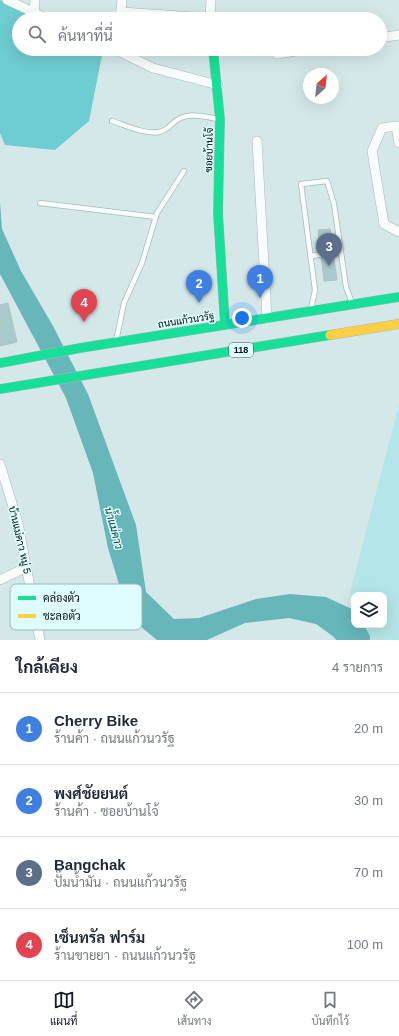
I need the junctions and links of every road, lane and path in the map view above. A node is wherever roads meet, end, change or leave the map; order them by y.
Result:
1 (7, 0) edge
2 (35, 0) edge
3 (122, 0) edge
4 (211, 0) edge
5 (32, 12) edge
6 (34, 12) edge
7 (120, 12) edge
8 (210, 12) edge
9 (399, 35) edge
10 (387, 37) edge
11 (129, 56) edge
12 (214, 56) edge
13 (218, 85) junction
14 (220, 119) junction
15 (112, 120) dead end
16 (256, 142) dead end
17 (399, 143) edge
18 (184, 171) dead end
19 (40, 203) dead end
20 (156, 217) junction
21 (399, 232) edge
22 (341, 252) junction
23 (311, 256) junction
24 (399, 297) edge
25 (353, 305) junction
26 (311, 311) junction
27 (267, 318) junction
28 (399, 324) edge
29 (225, 325) junction
30 (116, 342) junction
31 (0, 363) edge
32 (0, 389) edge
33 (0, 464) edge
34 (27, 567) junction
35 (0, 580) edge
36 (30, 584) edge
37 (38, 630) edge
38 (40, 640) edge

1 - 5 street
2 - 6 street
3 - 7 street
4 - 8 street
9 - 10 street
11 - 13 street
12 - 13 main road, ซอยบ้านโจ้
13 - 14 main road, ซอยบ้านโจ้
14 - 15 lane
14 - 29 main road, ซอยบ้านโจ้
16 - 27 street
17 - 21 street
18 - 20 lane
19 - 20 lane
20 - 30 lane
22 - 23 lane
22 - 23 lane
22 - 25 lane
23 - 26 lane
24 - 25 main road, ถนนแก้วนวรัฐ
25 - 26 main road, ถนนแก้วนวรัฐ
26 - 27 main road, ถนนแก้วนวรัฐ
27 - 29 main road, ถนนแก้วนวรัฐ
28 - 32 main road, 118
29 - 30 main road, ถนนแก้วนวรัฐ
30 - 31 main road, ถนนแก้วนวรัฐ
33 - 34 street, บ้านแม่คาว หมู่ 5
34 - 35 street
34 - 36 street, บ้านแม่คาว หมู่ 5
37 - 38 street, บ้านแม่คาว หมู่ 5

